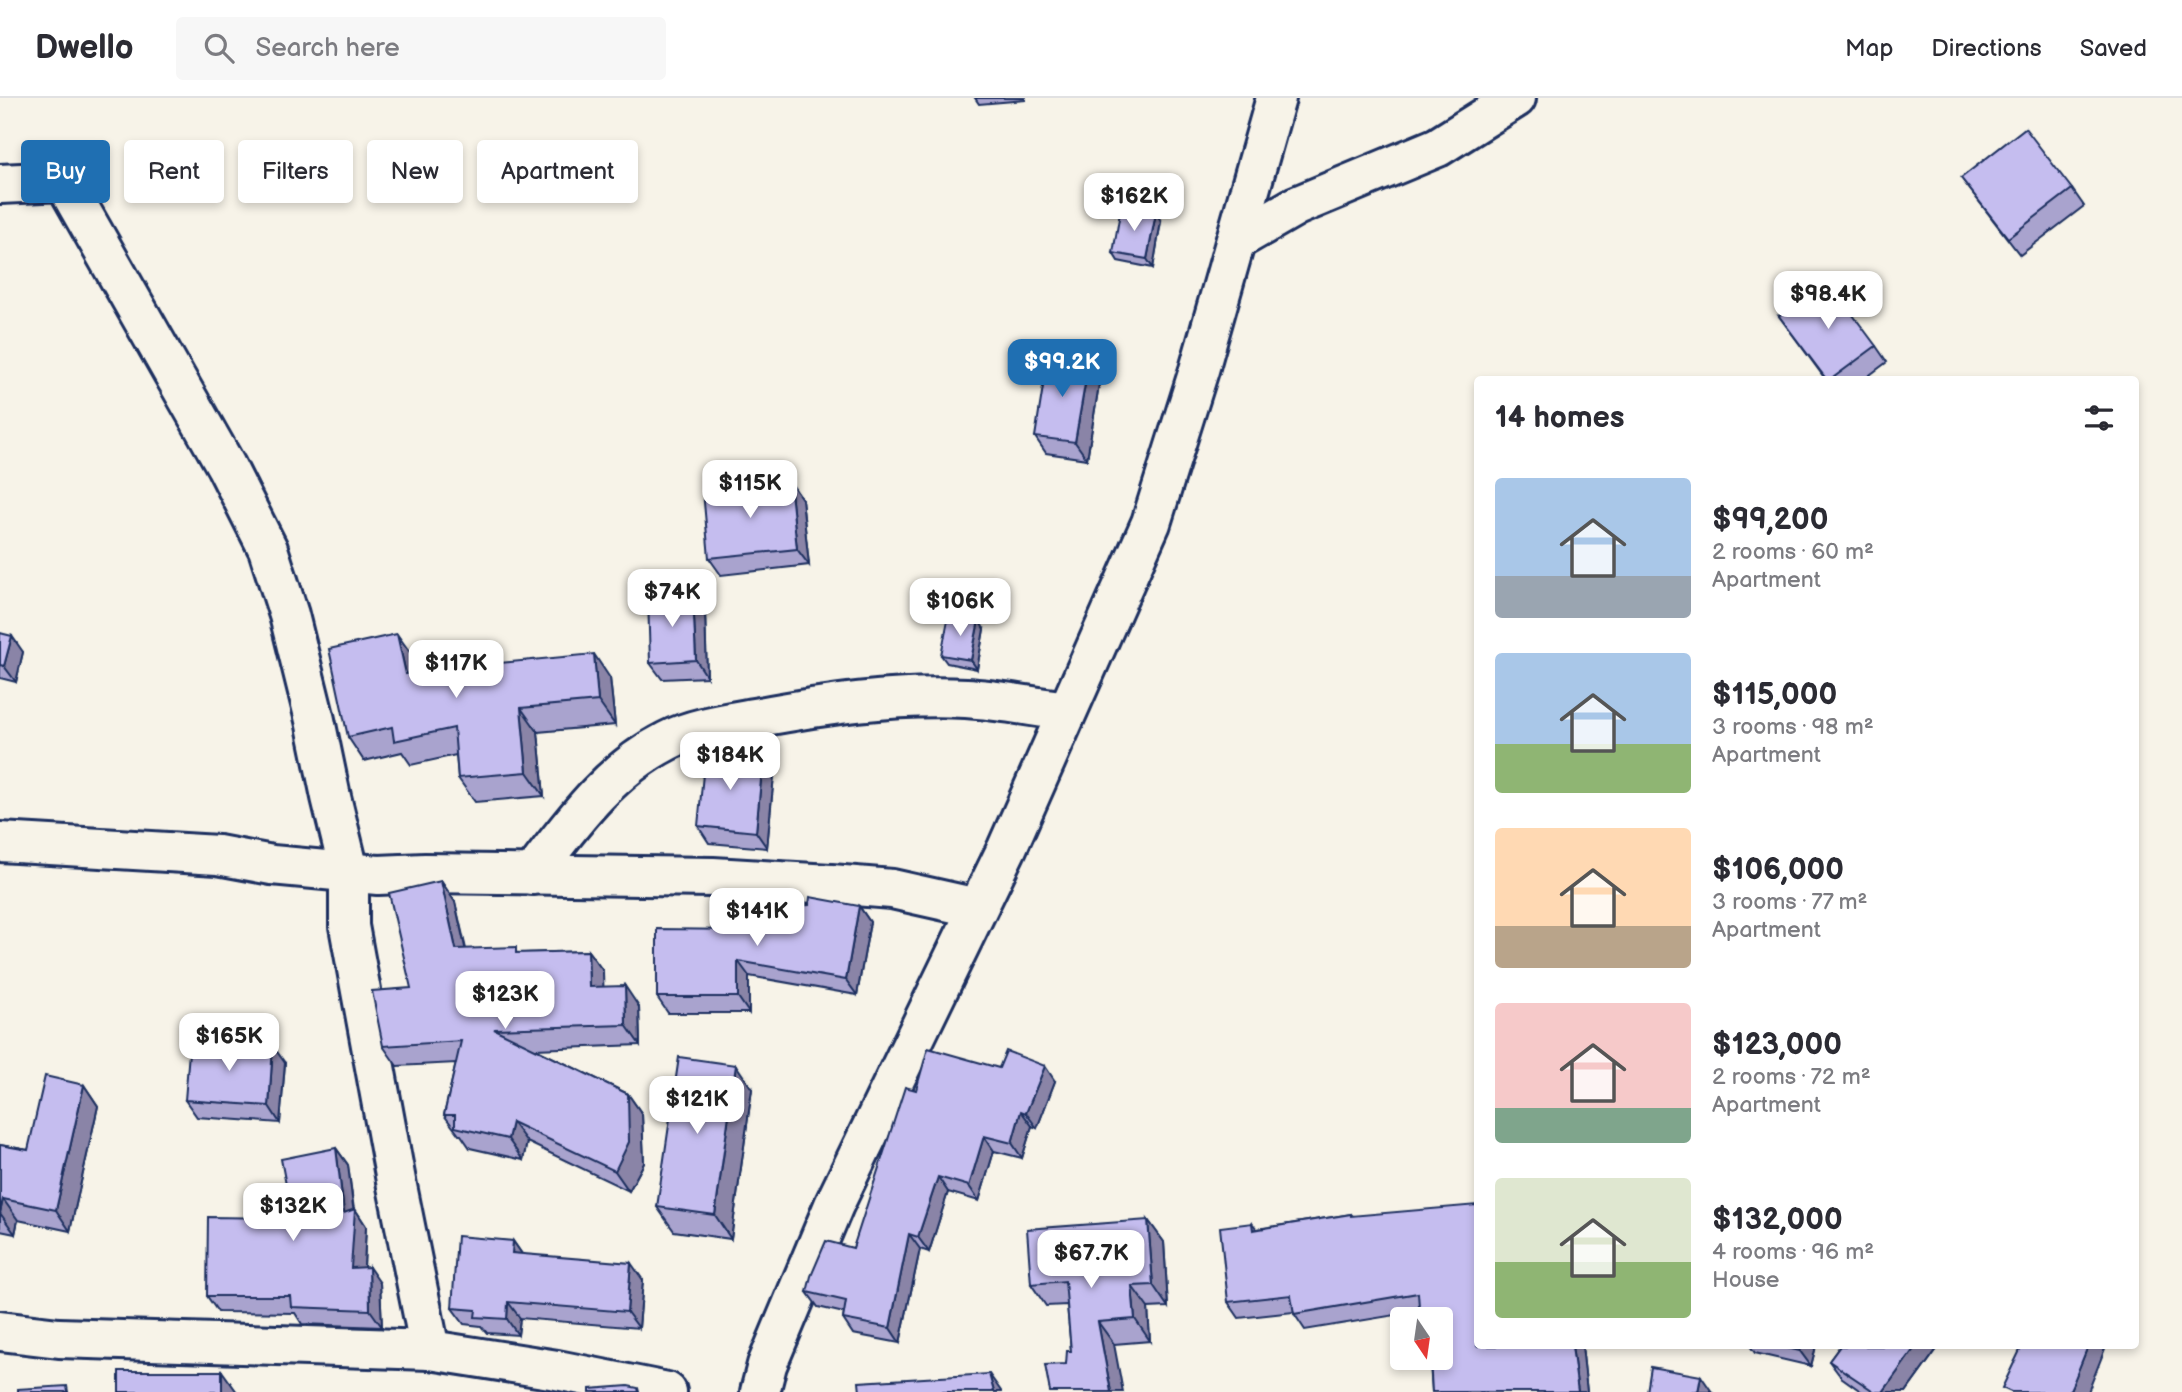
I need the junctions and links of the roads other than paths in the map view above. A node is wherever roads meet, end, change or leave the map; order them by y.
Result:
1 (1276, 98) edge
2 (1516, 98) edge
3 (0, 184) edge
4 (1237, 240) junction
5 (1067, 711) junction
6 (0, 842) edge
7 (349, 871) junction
8 (532, 875) junction
9 (977, 908) junction
10 (0, 1331) edge
11 (430, 1350) junction
12 (667, 1392) edge
13 (760, 1392) edge

1 - 4 street
2 - 4 street
3 - 7 street
4 - 5 street
5 - 8 street
5 - 9 street
6 - 7 street
7 - 8 street
7 - 11 street
8 - 9 street
9 - 13 street
10 - 11 street
11 - 12 street

